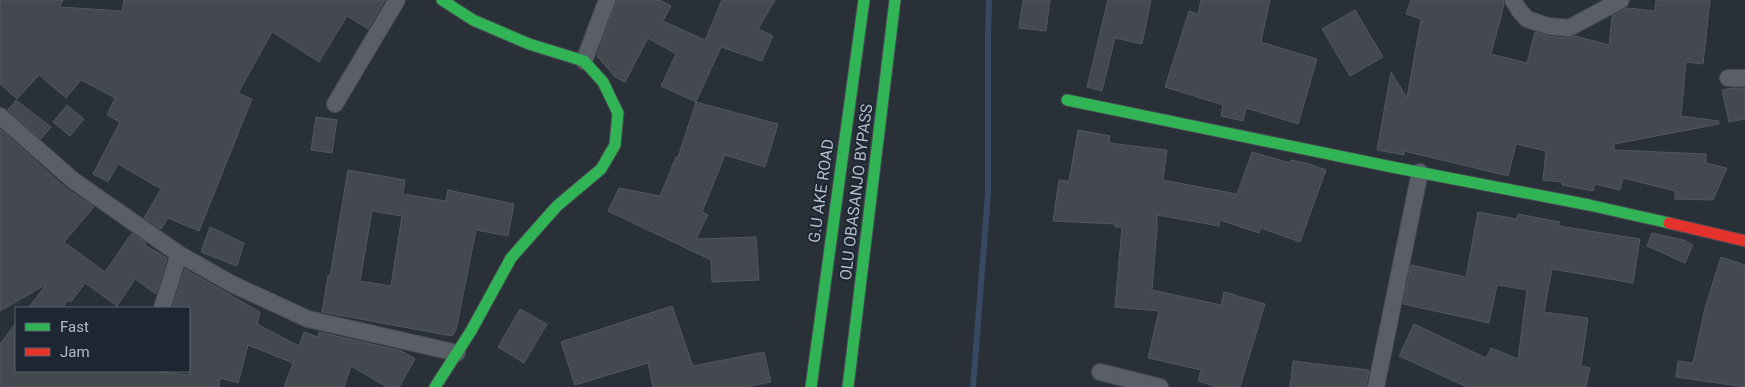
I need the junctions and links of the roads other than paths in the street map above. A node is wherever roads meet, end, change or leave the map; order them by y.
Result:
1 (397, 0) edge
2 (442, 0) edge
3 (606, 0) edge
4 (864, 0) edge
5 (895, 0) edge
6 (1513, 0) edge
7 (1620, 0) edge
8 (584, 61) junction
9 (1728, 78) dead end
10 (1745, 78) edge
11 (1067, 100) dead end
12 (335, 104) dead end
13 (0, 116) edge
14 (1420, 172) junction
15 (1745, 241) edge
16 (179, 254) junction
17 (162, 307) edge
18 (457, 353) junction
19 (1100, 372) dead end
20 (436, 387) edge
21 (811, 387) edge
22 (848, 387) edge
23 (1160, 387) edge
24 (1376, 387) edge

1 - 12 street
2 - 8 street
3 - 8 street
4 - 21 street, G.U AKE ROAD
5 - 22 street, OLU OBASANJO BYPASS
6 - 7 street
8 - 18 street
9 - 10 street
11 - 14 street
13 - 16 street
14 - 15 street
14 - 24 street
16 - 17 street
16 - 18 street
18 - 20 street
19 - 23 street

